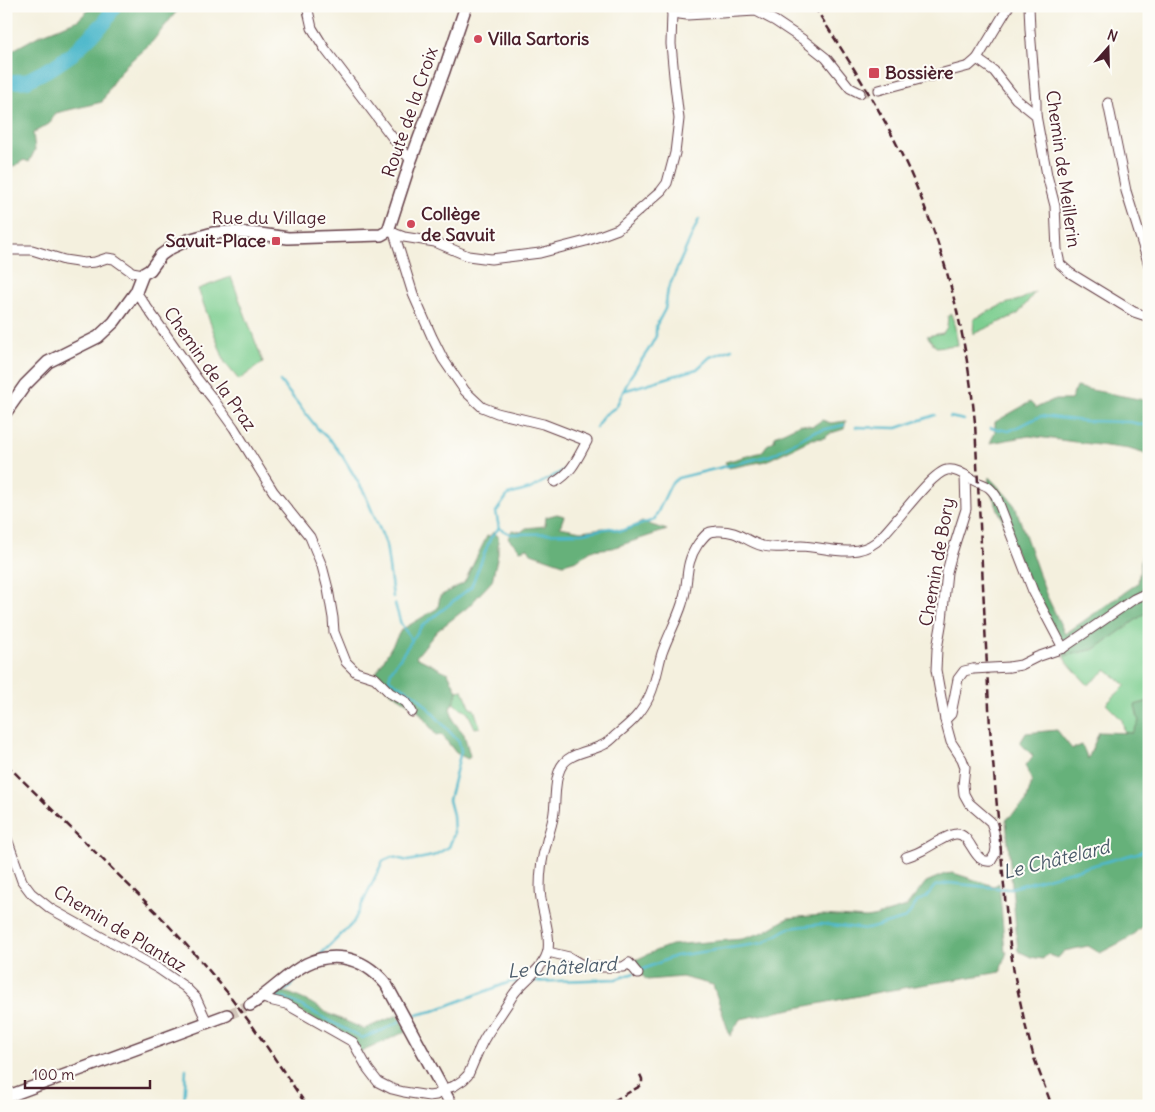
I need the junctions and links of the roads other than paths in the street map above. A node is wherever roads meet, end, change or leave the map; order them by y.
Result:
1 (307, 6) edge
2 (466, 6) edge
3 (1009, 6) edge
4 (1029, 6) edge
5 (671, 10) edge
6 (977, 59) junction
7 (879, 90) tunnel mouth
8 (860, 93) dead end
9 (1108, 103) dead end
10 (1036, 115) junction
11 (411, 160) junction
12 (391, 232) junction
13 (6, 250) edge
14 (1149, 264) edge
15 (143, 274) junction
16 (136, 292) junction
17 (1149, 317) edge
18 (6, 412) edge
19 (963, 474) junction
20 (555, 482) dead end
21 (1149, 592) edge
22 (1063, 648) junction
23 (412, 712) dead end
24 (945, 720) junction
25 (6, 836) edge
26 (906, 857) dead end
27 (548, 952) junction
28 (634, 969) dead end
29 (262, 997) junction
30 (250, 1005) tunnel mouth
31 (227, 1015) tunnel mouth
32 (207, 1022) junction
33 (444, 1090) junction
34 (6, 1097) edge
35 (452, 1106) edge

1 - 11 street
2 - 11 street, Route de la Croix
3 - 6 street
4 - 10 street, Chemin de Meillerin
5 - 8 street
5 - 12 street
6 - 7 street
6 - 10 street
9 - 14 street
10 - 17 street, Chemin de Meillerin
11 - 12 street, Route de la Croix
12 - 15 street, Rue du Village
12 - 20 street
13 - 15 street
15 - 16 street
16 - 18 street
16 - 23 street, Chemin de la Praz
19 - 22 street
19 - 24 street, Chemin de Bory
19 - 27 street
21 - 22 street
22 - 24 street, bridge
24 - 26 street, Chemin de Bory
25 - 32 street, Chemin de Plantaz
27 - 28 street
27 - 33 street
29 - 30 street
29 - 33 street
29 - 33 street
31 - 32 street
32 - 34 street
33 - 35 street

